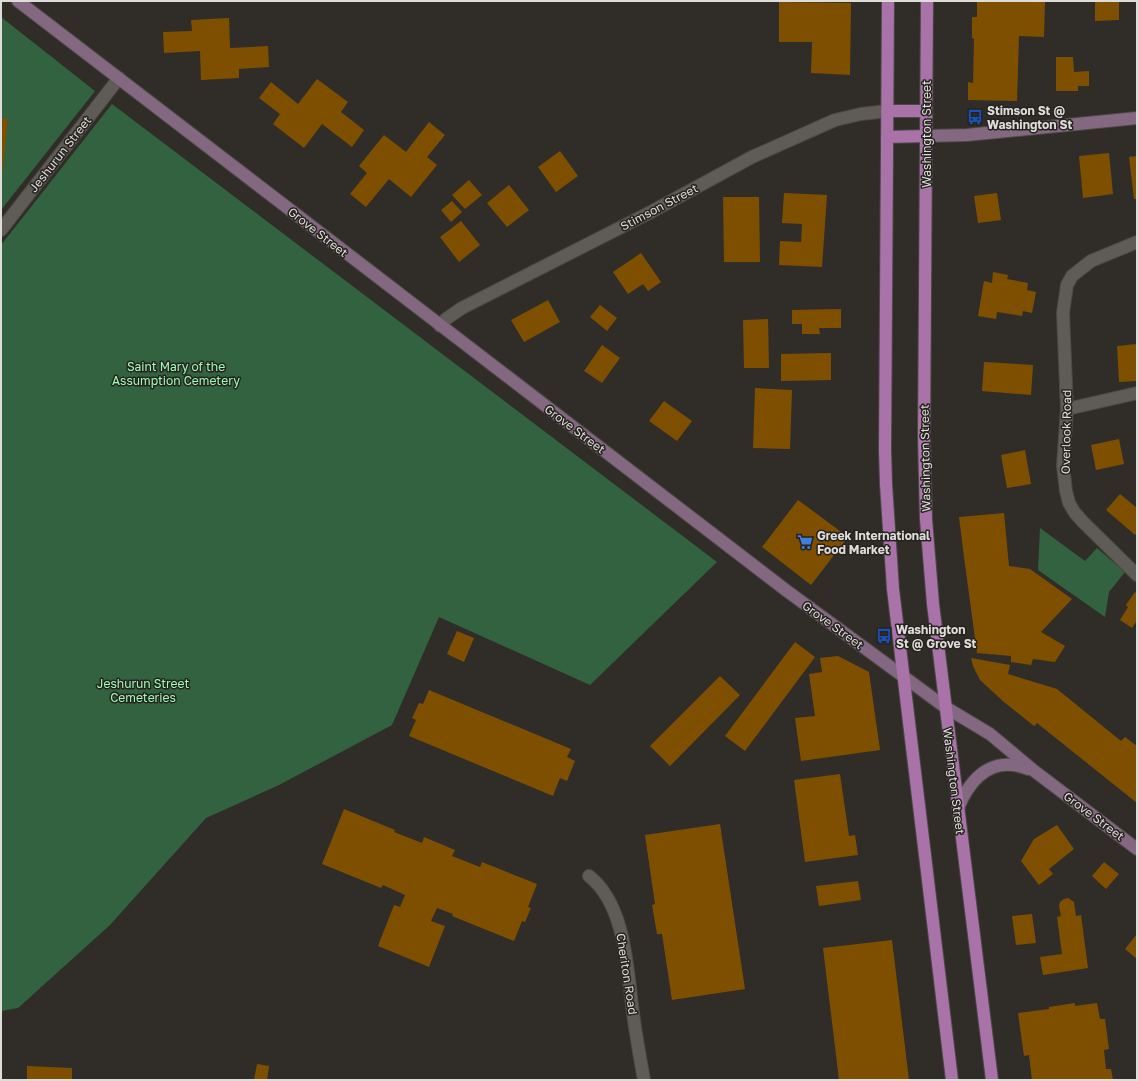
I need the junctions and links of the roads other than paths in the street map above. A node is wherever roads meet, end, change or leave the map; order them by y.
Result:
1 (18, 1) edge
2 (888, 1) edge
3 (927, 1) edge
4 (119, 78) junction
5 (887, 111) junction
6 (926, 111) junction
7 (1137, 118) edge
8 (926, 136) junction
9 (887, 137) junction
10 (1, 230) edge
11 (1137, 242) edge
12 (440, 326) junction
13 (1137, 393) edge
14 (1068, 409) junction
15 (1137, 574) edge
16 (904, 677) junction
17 (945, 707) junction
18 (1033, 770) junction
19 (958, 808) junction
20 (1137, 849) edge
21 (589, 876) dead end
22 (644, 1080) edge
23 (952, 1080) edge
24 (992, 1080) edge

1 - 4 main road, Grove Street
2 - 5 main road
3 - 6 main road, Washington Street
4 - 10 street, Jeshurun Street
4 - 12 main road, Grove Street
5 - 6 main road
5 - 9 main road
5 - 12 street, Stimson Street
6 - 8 main road, Washington Street
7 - 8 main road
8 - 9 main road
8 - 17 main road, Washington Street
9 - 16 main road
11 - 14 street, Overlook Road
12 - 16 main road, Grove Street
13 - 14 street
14 - 15 street, Overlook Road
16 - 17 main road, Grove Street
16 - 23 main road
17 - 18 main road, Grove Street
17 - 19 main road, Washington Street
18 - 19 main road
18 - 20 main road, Grove Street
19 - 24 main road, Washington Street
21 - 22 street, Cheriton Road

